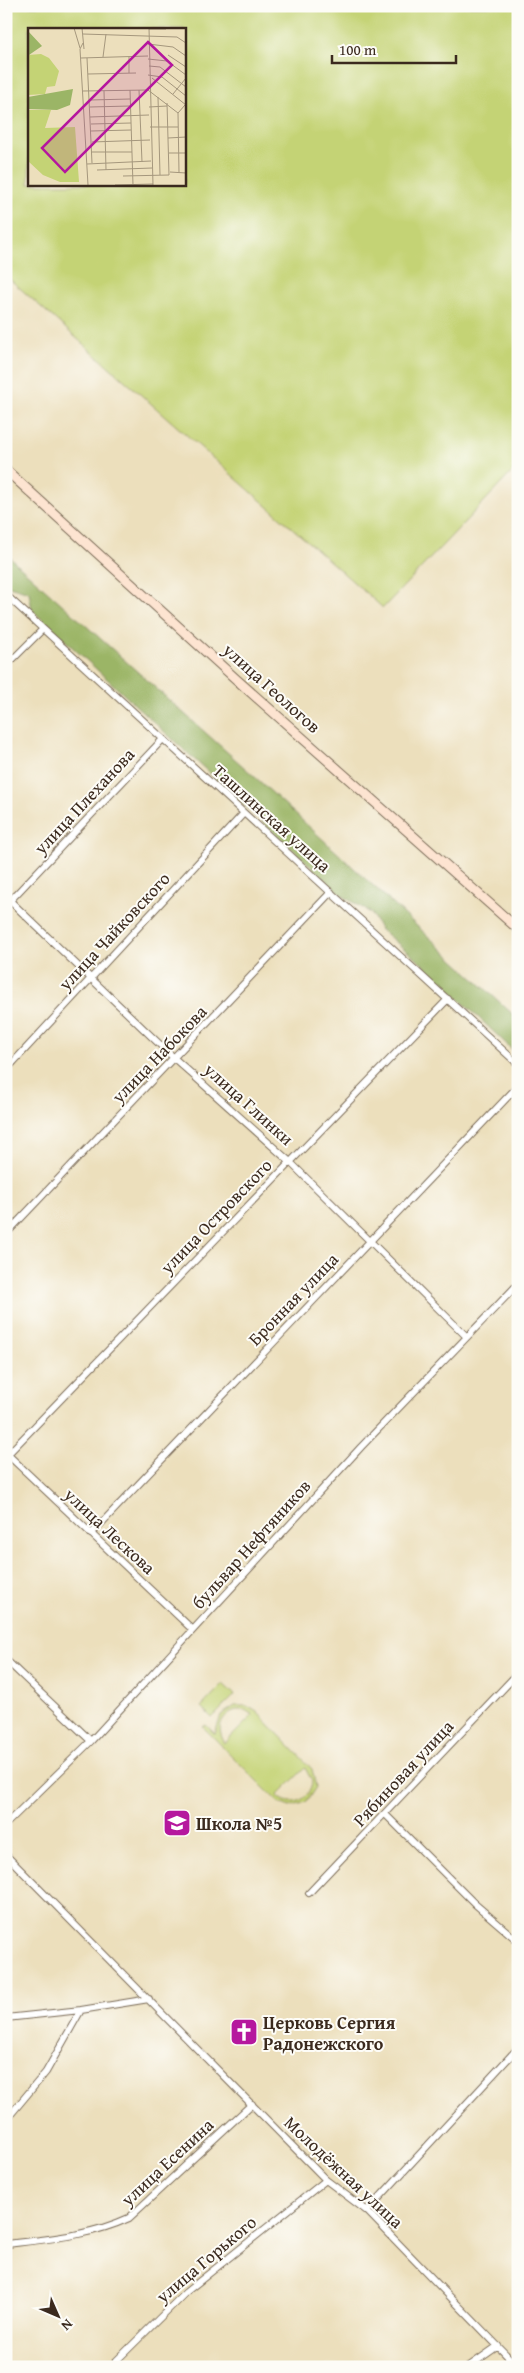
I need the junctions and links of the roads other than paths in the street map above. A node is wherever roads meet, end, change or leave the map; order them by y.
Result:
1 (6, 470) edge
2 (6, 595) edge
3 (43, 629) junction
4 (6, 666) edge
5 (163, 739) junction
6 (244, 813) junction
7 (331, 892) junction
8 (7, 901) edge
9 (518, 929) edge
10 (91, 977) junction
11 (448, 999) junction
12 (175, 1059) junction
13 (518, 1064) edge
14 (6, 1070) edge
15 (518, 1086) edge
16 (290, 1161) junction
17 (6, 1234) edge
18 (370, 1240) junction
19 (518, 1284) edge
20 (467, 1337) junction
21 (7, 1454) edge
22 (91, 1534) junction
23 (193, 1630) junction
24 (6, 1660) edge
25 (518, 1673) edge
26 (91, 1741) junction
27 (385, 1814) junction
28 (6, 1824) edge
29 (6, 1854) edge
30 (309, 1893) dead end
31 (518, 1941) edge
32 (149, 1999) junction
33 (81, 2010) junction
34 (6, 2018) edge
35 (518, 2048) edge
36 (252, 2104) junction
37 (6, 2120) edge
38 (326, 2180) junction
39 (367, 2211) junction
40 (6, 2244) edge
41 (498, 2346) junction
42 (110, 2367) edge
43 (468, 2367) edge
44 (518, 2367) edge

1 - 9 main road, улица Геологов
2 - 3 street, Ташлинская улица
3 - 4 street
3 - 5 street, Ташлинская улица
5 - 6 street, Ташлинская улица
5 - 8 street, улица Плеханова
6 - 7 street, Ташлинская улица
6 - 10 street, улица Чайковского
7 - 11 street, Ташлинская улица
7 - 12 street, улица Набокова
8 - 10 street, улица Глинки
10 - 12 street, улица Глинки
10 - 14 street, улица Чайковского
11 - 13 street, Ташлинская улица
11 - 16 street, улица Островского
12 - 16 street, улица Глинки
12 - 17 street, улица Набокова
15 - 18 street, Бронная улица
16 - 18 street, улица Глинки
16 - 21 street, улица Островского
18 - 20 street, улица Глинки
18 - 22 street, Бронная улица
19 - 20 street, бульвар Нефтяников
20 - 23 street, бульвар Нефтяников
21 - 22 street, улица Лескова
22 - 23 street, улица Лескова
23 - 26 street, бульвар Нефтяников
24 - 26 street
25 - 27 street, Рябиновая улица
26 - 28 street, бульвар Нефтяников
27 - 30 street, Рябиновая улица
27 - 31 street
29 - 32 street, Молодёжная улица
32 - 33 street
32 - 36 street, Молодёжная улица
33 - 34 street
33 - 37 street
35 - 39 street
36 - 38 street, Молодёжная улица
36 - 40 street, улица Есенина
38 - 39 street, Молодёжная улица
38 - 42 street, улица Горького
39 - 41 street, Молодёжная улица
41 - 43 street
41 - 44 street, Молодёжная улица

